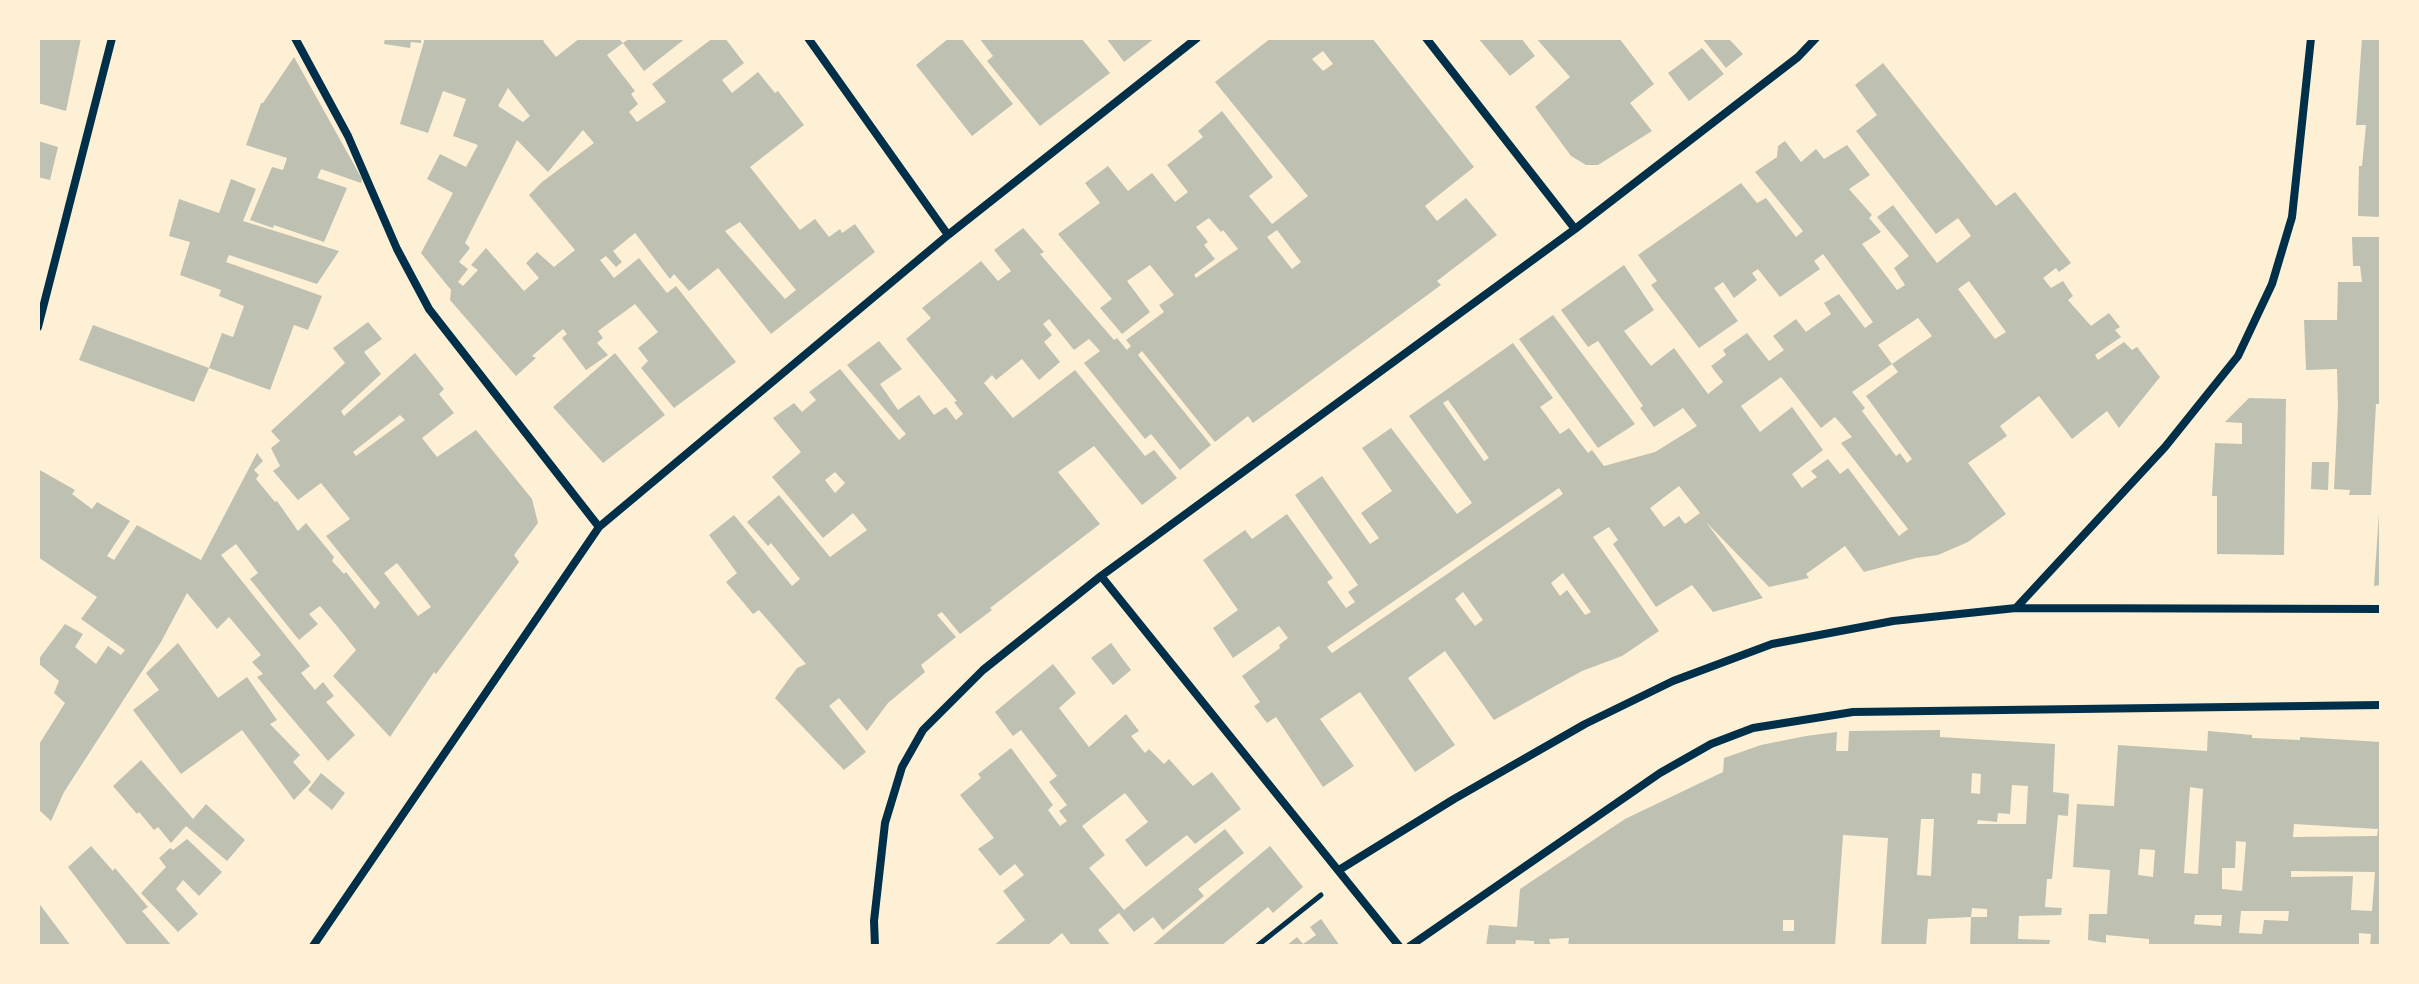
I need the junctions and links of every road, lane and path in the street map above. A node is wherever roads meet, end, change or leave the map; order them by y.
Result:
1 (112, 38) edge
2 (295, 38) edge
3 (808, 38) edge
4 (1197, 38) edge
5 (1426, 38) edge
6 (1816, 38) edge
7 (2311, 38) edge
8 (1575, 229) junction
9 (948, 235) junction
10 (38, 327) edge
11 (599, 527) junction
12 (1101, 576) junction
13 (2016, 608) junction
14 (2381, 609) edge
15 (2381, 705) edge
16 (1341, 874) junction
17 (313, 946) edge
18 (875, 946) edge
19 (1257, 946) edge
20 (1399, 946) edge
21 (1410, 946) edge

1 - 10 street
2 - 11 street
3 - 9 street
4 - 9 street
5 - 8 street
6 - 8 street
7 - 13 street
8 - 12 street
9 - 11 street
11 - 17 street
12 - 16 street
12 - 18 street
13 - 14 street
13 - 16 street
15 - 21 street
16 - 19 path
16 - 20 street

